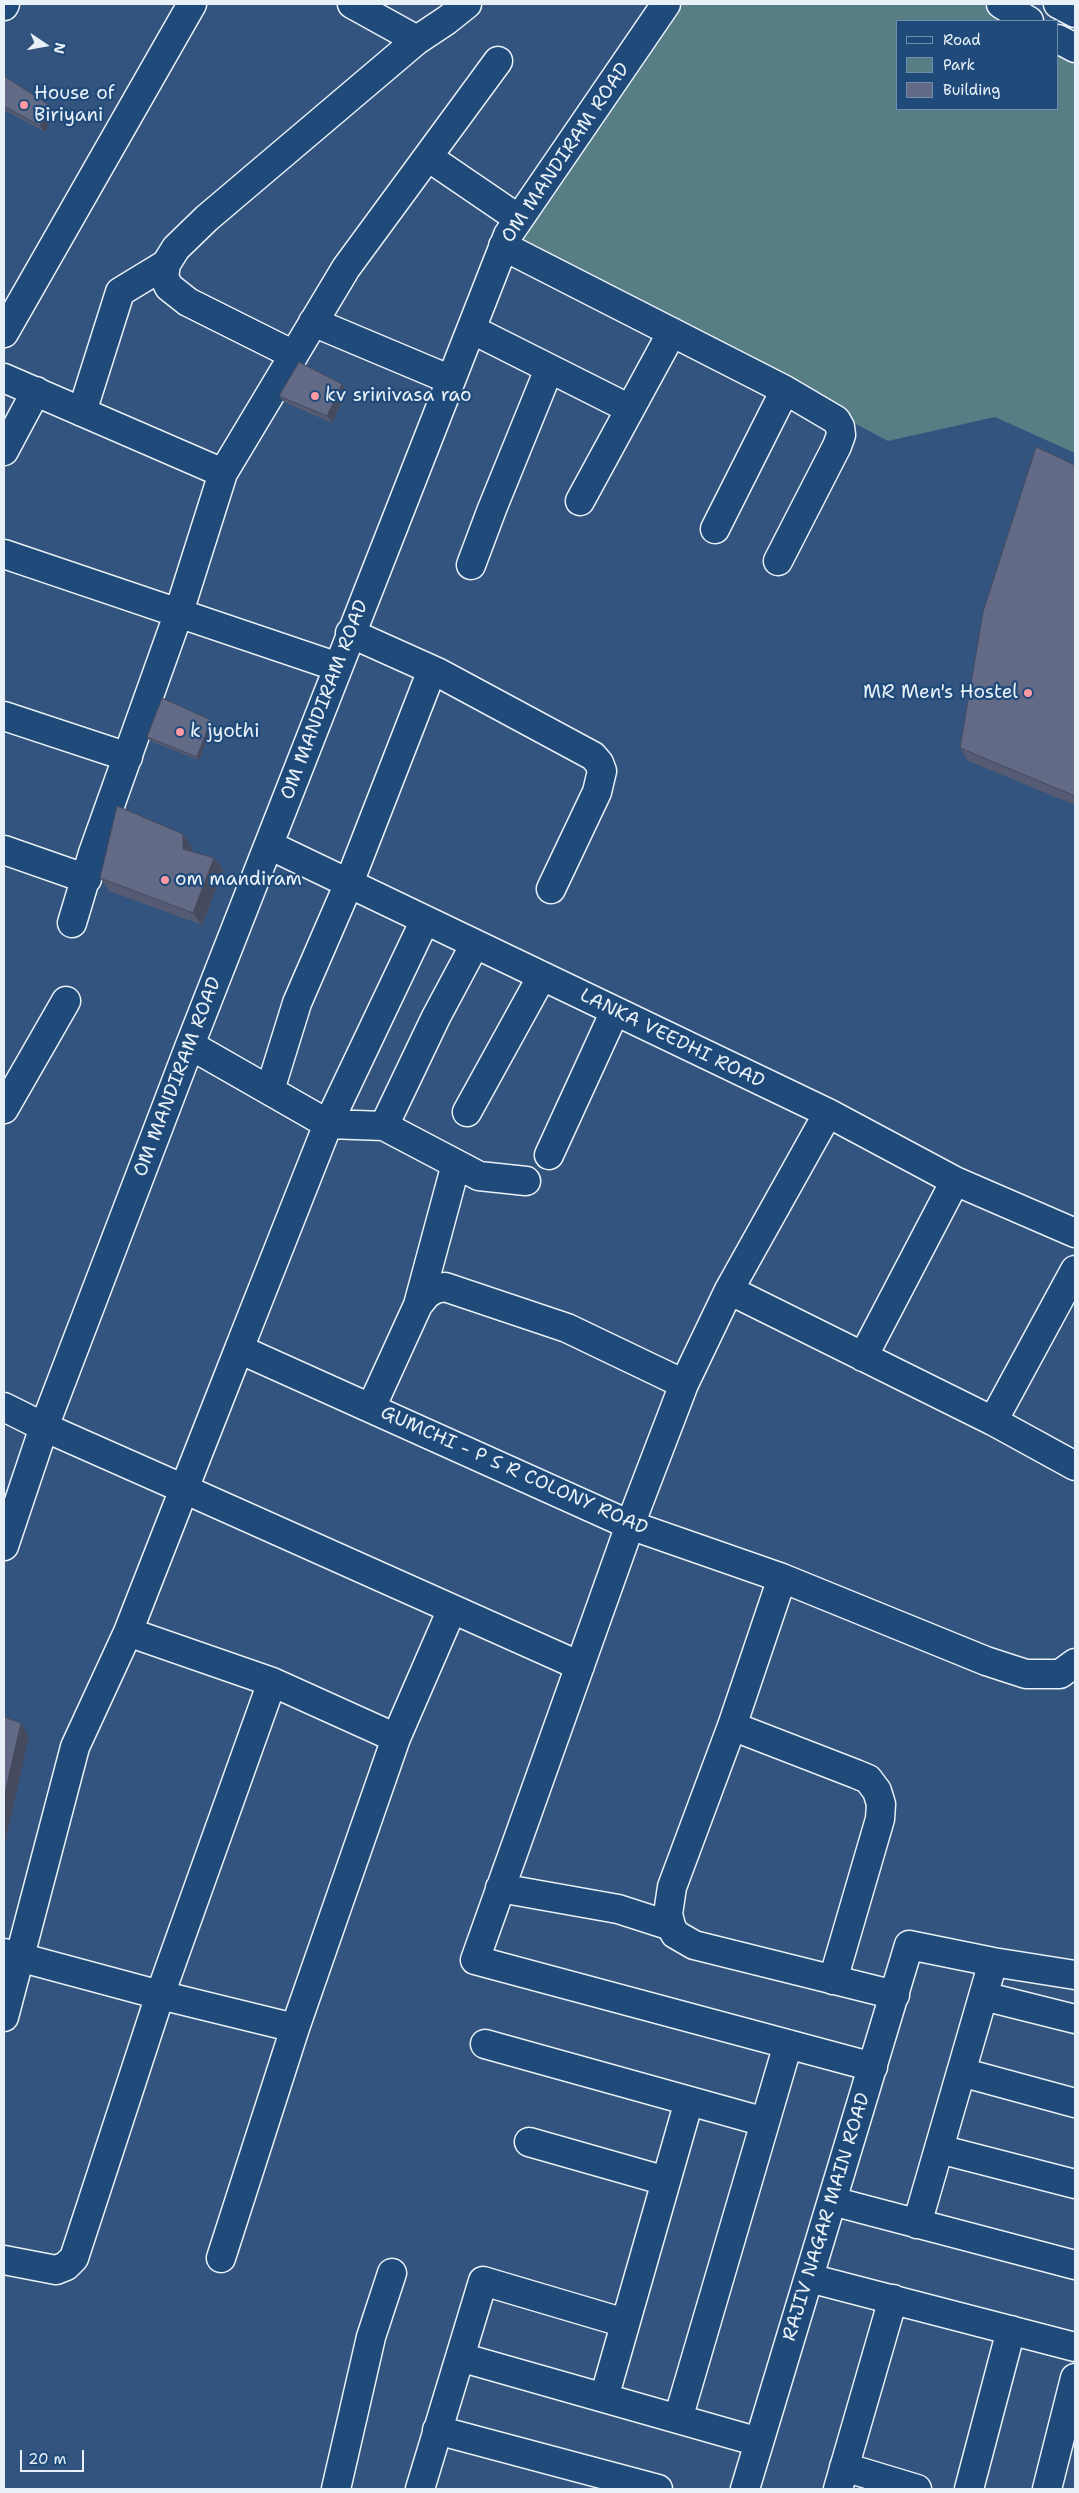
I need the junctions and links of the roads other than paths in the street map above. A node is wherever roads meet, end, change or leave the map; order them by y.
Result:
1 (192, 4) edge
2 (352, 4) edge
3 (467, 4) edge
4 (666, 4) edge
5 (1000, 4) edge
6 (1058, 4) edge
7 (1075, 14) edge
8 (1027, 20) edge
9 (1059, 39) edge
10 (417, 40) junction
11 (1075, 48) edge
12 (498, 61) dead end
13 (428, 156) junction
14 (518, 219) junction
15 (504, 246) junction
16 (166, 264) junction
17 (313, 322) junction
18 (471, 329) junction
19 (672, 332) junction
20 (4, 333) edge
21 (294, 356) junction
22 (549, 369) junction
23 (4, 378) edge
24 (451, 380) junction
25 (785, 390) junction
26 (36, 392) junction
27 (630, 409) junction
28 (82, 412) junction
29 (4, 451) edge
30 (223, 474) junction
31 (580, 501) dead end
32 (716, 529) dead end
33 (4, 554) edge
34 (778, 561) dead end
35 (471, 565) dead end
36 (180, 612) junction
37 (350, 633) junction
38 (338, 667) junction
39 (432, 670) junction
40 (4, 716) edge
41 (128, 758) junction
42 (269, 845) junction
43 (4, 850) edge
44 (86, 879) junction
45 (349, 884) junction
46 (551, 889) dead end
47 (425, 920) junction
48 (72, 923) dead end
49 (475, 944) junction
50 (542, 976) junction
51 (66, 1001) dead end
52 (615, 1011) junction
53 (190, 1045) junction
54 (270, 1090) junction
55 (4, 1108) edge
56 (467, 1112) dead end
57 (828, 1113) junction
58 (328, 1124) junction
59 (384, 1126) junction
60 (549, 1155) dead end
61 (456, 1164) junction
62 (526, 1181) dead end
63 (955, 1181) junction
64 (1075, 1233) edge
65 (1075, 1270) edge
66 (729, 1290) junction
67 (418, 1305) junction
68 (240, 1349) junction
69 (863, 1357) junction
70 (684, 1384) junction
71 (4, 1407) edge
72 (371, 1408) junction
73 (993, 1421) junction
74 (44, 1427) junction
75 (1075, 1466) edge
76 (184, 1488) junction
77 (630, 1525) junction
78 (4, 1546) edge
79 (782, 1578) junction
80 (452, 1608) junction
81 (128, 1632) junction
82 (1075, 1663) edge
83 (580, 1666) junction
84 (272, 1682) junction
85 (732, 1726) junction
86 (396, 1738) junction
87 (500, 1888) junction
88 (671, 1926) junction
89 (12, 1955) edge
90 (993, 1962) junction
91 (1075, 1975) edge
92 (833, 1980) junction
93 (160, 1995) junction
94 (895, 1995) junction
95 (983, 1996) junction
96 (4, 2017) edge
97 (1075, 2019) edge
98 (295, 2028) junction
99 (484, 2044) dead end
100 (788, 2044) junction
101 (873, 2067) junction
102 (961, 2072) junction
103 (689, 2101) junction
104 (1075, 2103) edge
105 (765, 2122) junction
106 (529, 2142) dead end
107 (939, 2149) junction
108 (666, 2181) junction
109 (1075, 2184) edge
110 (832, 2201) junction
111 (917, 2224) junction
112 (220, 2258) dead end
113 (4, 2260) edge
114 (1075, 2265) edge
115 (392, 2272) dead end
116 (809, 2278) junction
117 (893, 2299) junction
118 (625, 2323) junction
119 (1012, 2330) junction
120 (1075, 2347) edge
121 (460, 2357) junction
122 (1075, 2378) edge
123 (604, 2398) junction
124 (678, 2419) junction
125 (437, 2430) junction
126 (759, 2442) junction
127 (841, 2478) edge
128 (336, 2489) edge
129 (420, 2489) edge
130 (658, 2489) edge
131 (745, 2489) edge
132 (918, 2489) edge
133 (969, 2489) edge
134 (1047, 2489) edge

1 - 20 street
2 - 10 street
3 - 10 street
4 - 14 street, OM MANDIRAM ROAD
5 - 8 street
6 - 7 street
9 - 11 street
10 - 16 street
12 - 13 street
13 - 14 street
13 - 17 street
14 - 15 street, OM MANDIRAM ROAD
15 - 18 street, OM MANDIRAM ROAD
15 - 19 street
16 - 21 street
16 - 28 street
17 - 21 street
17 - 24 street
18 - 22 street
18 - 24 street, OM MANDIRAM ROAD
19 - 25 street
19 - 27 street
21 - 30 street
22 - 27 street
22 - 35 street
23 - 26 street
24 - 37 street, OM MANDIRAM ROAD
25 - 32 street
25 - 34 street
26 - 28 street
26 - 29 street
27 - 31 street
28 - 30 street
30 - 36 street
33 - 36 street
36 - 38 street
36 - 41 street
37 - 38 street, OM MANDIRAM ROAD
37 - 39 street
38 - 42 street, OM MANDIRAM ROAD
39 - 45 street
39 - 46 street
40 - 41 street
41 - 44 street
42 - 45 street, LANKA VEEDHI ROAD
42 - 53 street, OM MANDIRAM ROAD
43 - 44 street
44 - 48 street
45 - 47 street, LANKA VEEDHI ROAD
45 - 54 street
47 - 49 street, LANKA VEEDHI ROAD
47 - 58 street
49 - 50 street, LANKA VEEDHI ROAD
49 - 59 street
50 - 52 street, LANKA VEEDHI ROAD
50 - 56 street
51 - 55 street
52 - 57 street, LANKA VEEDHI ROAD
52 - 60 street
53 - 54 street
53 - 74 street, OM MANDIRAM ROAD
54 - 58 street
57 - 63 street, LANKA VEEDHI ROAD
57 - 66 street
58 - 59 street
58 - 68 street
59 - 61 street
61 - 62 street
61 - 67 street
63 - 64 street, LANKA VEEDHI ROAD
63 - 69 street
65 - 73 street
66 - 69 street
66 - 70 street
67 - 70 street
67 - 72 street
68 - 72 street, GUMCHI - P S R COLONY ROAD
68 - 76 street
69 - 73 street
70 - 77 street
71 - 74 street
72 - 77 street, GUMCHI - P S R COLONY ROAD
73 - 75 street
74 - 76 street
74 - 78 street, OM MANDIRAM ROAD
76 - 80 street
76 - 81 street
77 - 79 street, GUMCHI - P S R COLONY ROAD
77 - 83 street
79 - 82 street, GUMCHI - P S R COLONY ROAD
79 - 85 street
80 - 83 street
80 - 86 street
81 - 84 street
81 - 89 street
83 - 87 street
84 - 86 street
84 - 93 street
85 - 88 street
85 - 92 street
86 - 98 street
87 - 88 street
87 - 100 street
88 - 92 street
89 - 93 street
89 - 96 street
90 - 91 street
90 - 94 street, RAJIV NAGAR MAIN ROAD
90 - 95 street
92 - 94 street
93 - 98 street
93 - 113 street
94 - 101 street, RAJIV NAGAR MAIN ROAD
95 - 97 street
95 - 102 street
98 - 112 street
99 - 103 street
100 - 101 street
100 - 105 street
101 - 110 street, RAJIV NAGAR MAIN ROAD
102 - 104 street
102 - 107 street
103 - 105 street
103 - 108 street
105 - 124 street
106 - 108 street
107 - 109 street
107 - 111 street
108 - 118 street
110 - 111 street
110 - 116 street, RAJIV NAGAR MAIN ROAD
111 - 114 street
115 - 128 street
116 - 117 street
116 - 126 street, RAJIV NAGAR MAIN ROAD
117 - 119 street
117 - 127 street
118 - 121 street
118 - 123 street
119 - 120 street
119 - 133 street
121 - 123 street
121 - 125 street
122 - 134 street
123 - 124 street
124 - 126 street
125 - 129 street
125 - 130 street
126 - 131 street, RAJIV NAGAR MAIN ROAD
127 - 132 street

